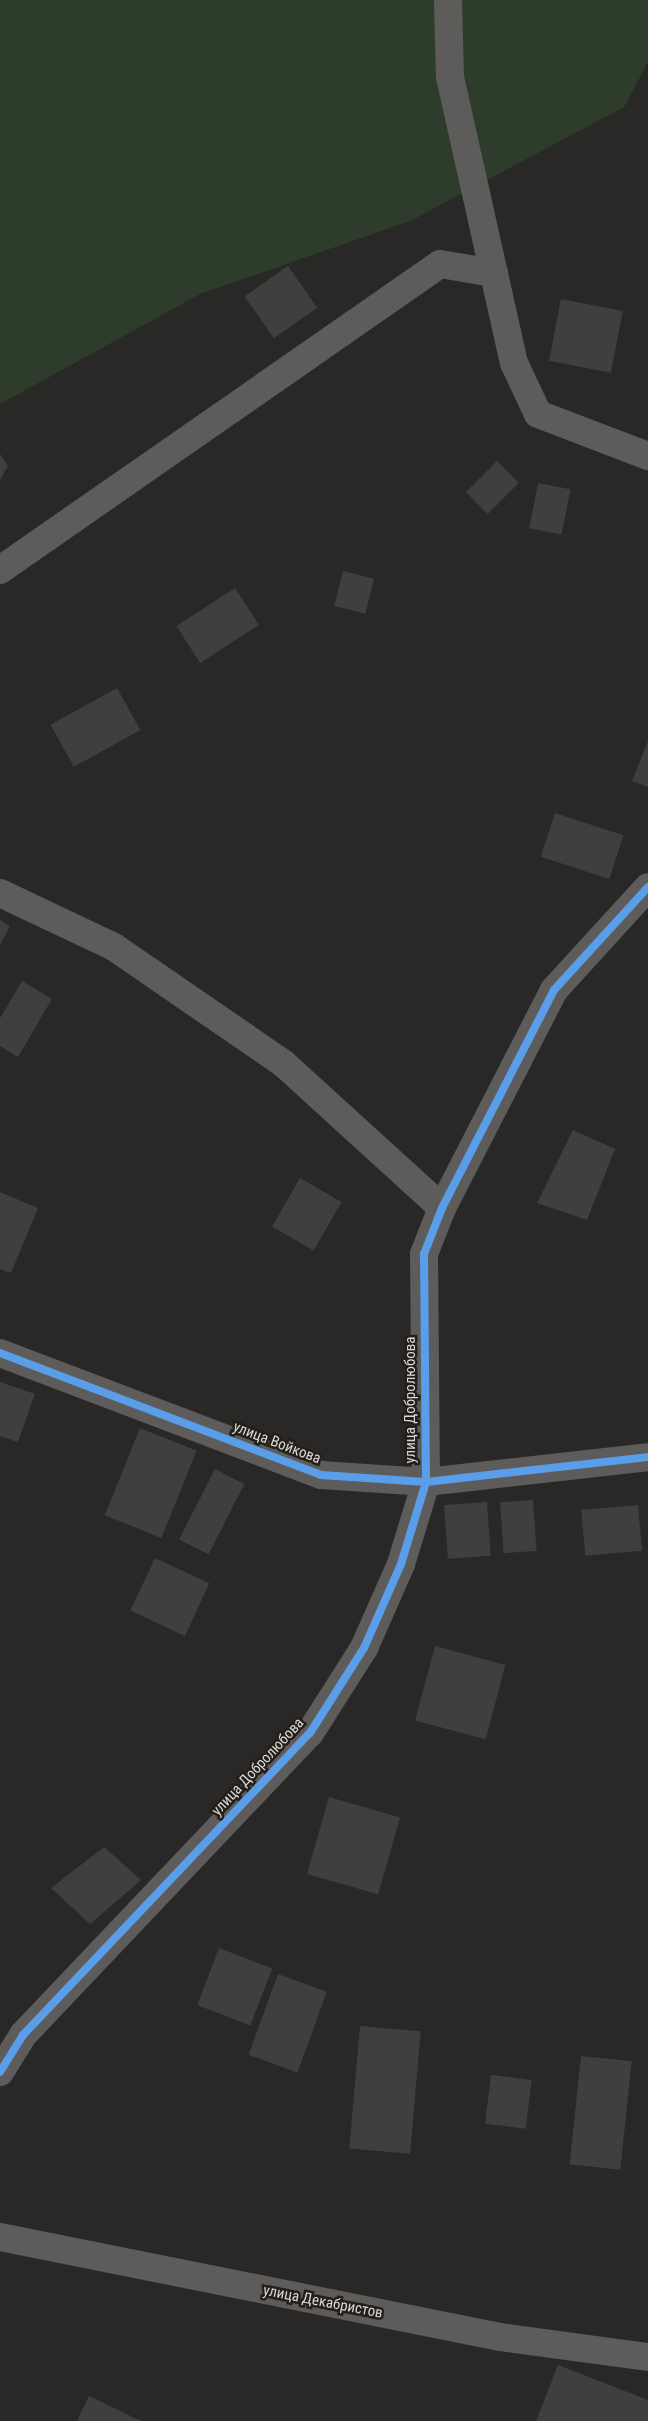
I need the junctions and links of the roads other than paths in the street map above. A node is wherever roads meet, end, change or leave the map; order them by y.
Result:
1 (448, 2) dead end
2 (494, 272) junction
3 (648, 456) edge
4 (0, 570) edge
5 (648, 887) edge
6 (0, 893) edge
7 (442, 1208) junction
8 (0, 1353) edge
9 (648, 1457) edge
10 (426, 1482) junction
11 (0, 2072) edge
12 (0, 2237) edge
13 (648, 2357) edge

1 - 2 street
2 - 3 street
2 - 4 street
5 - 7 street, улица Добролюбова
6 - 7 street
7 - 10 street, улица Добролюбова
8 - 10 street, улица Войкова
9 - 10 street, улица Войкова
10 - 11 street, улица Добролюбова
12 - 13 street, улица Декабристов

